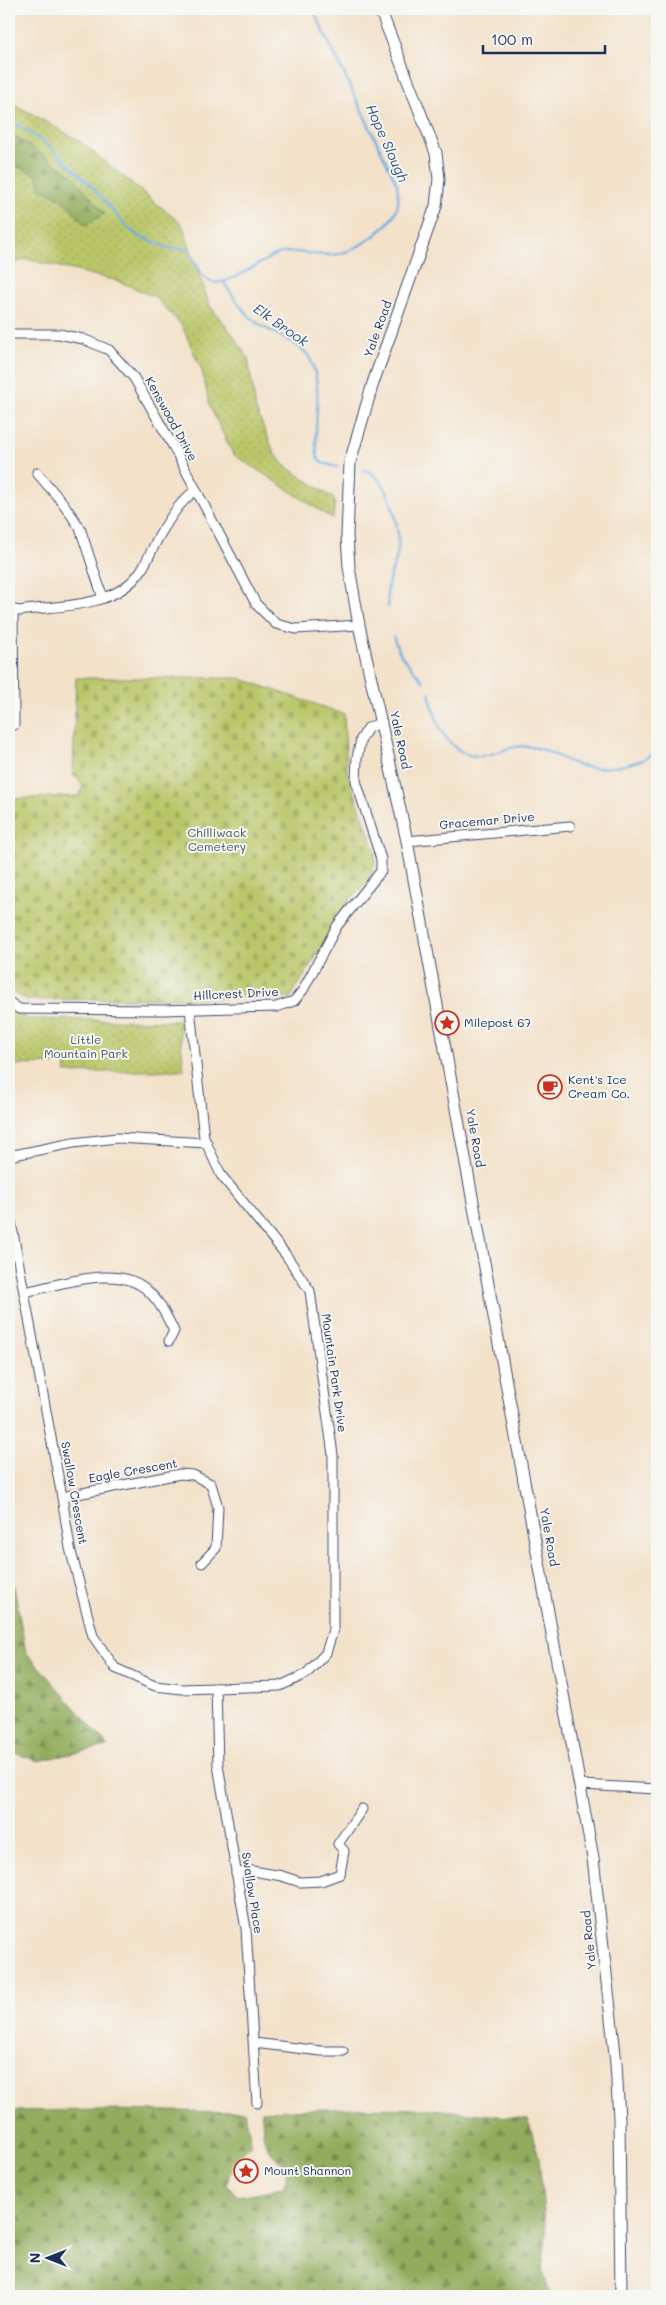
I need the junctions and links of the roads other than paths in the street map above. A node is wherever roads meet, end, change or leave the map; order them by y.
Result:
1 (380, 9) edge
2 (9, 334) edge
3 (37, 473) dead end
4 (196, 490) junction
5 (103, 598) junction
6 (11, 609) edge
7 (359, 625) junction
8 (382, 722) junction
9 (9, 725) edge
10 (570, 826) dead end
11 (408, 841) junction
12 (9, 1002) edge
13 (190, 1009) junction
14 (206, 1143) junction
15 (9, 1156) edge
16 (9, 1211) edge
17 (24, 1292) junction
18 (169, 1341) dead end
19 (62, 1497) junction
20 (202, 1563) dead end
21 (216, 1688) junction
22 (581, 1785) junction
23 (657, 1789) edge
24 (362, 1809) dead end
25 (236, 1873) junction
26 (254, 2043) junction
27 (344, 2051) dead end
28 (257, 2103) dead end
29 (620, 2296) edge

1 - 7 main road, Yale Road
2 - 4 street, Kenswood Drive
3 - 5 street
4 - 5 street
4 - 7 street, Kenswood Drive
5 - 6 street
6 - 9 street
7 - 8 main road, Yale Road
8 - 11 main road, Yale Road
8 - 13 street, Hillcrest Drive
10 - 11 street, Gracemar Drive
11 - 22 main road, Yale Road
12 - 13 street, Hillcrest Drive
13 - 14 street, Mountain Park Drive
14 - 15 street
14 - 21 street, Mountain Park Drive
16 - 17 street, Swallow Crescent
17 - 18 street
17 - 19 street, Swallow Crescent
19 - 20 street, Eagle Crescent
19 - 21 street, Swallow Crescent
21 - 25 street, Swallow Place
22 - 23 street
22 - 29 main road, Yale Road
24 - 25 street
25 - 26 street, Swallow Place
26 - 27 street
26 - 28 street, Swallow Place

